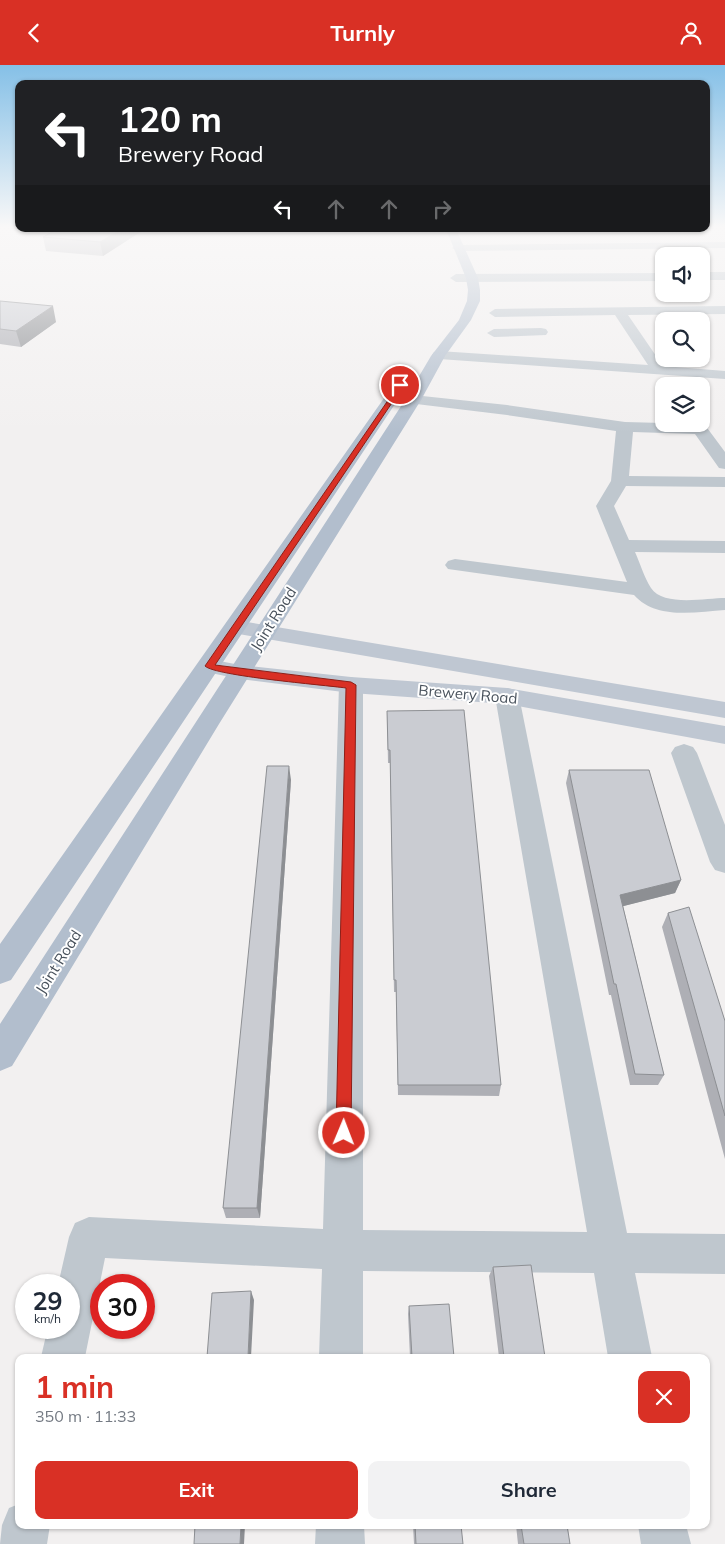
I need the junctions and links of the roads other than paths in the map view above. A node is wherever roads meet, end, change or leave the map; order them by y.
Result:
1 (457, 295) edge
2 (474, 295) edge
3 (725, 310) edge
4 (619, 312) junction
5 (496, 313) dead end
6 (532, 313) junction
7 (541, 332) junction
8 (494, 333) dead end
9 (548, 346) dead end
10 (439, 355) junction
11 (659, 371) junction
12 (534, 375) dead end
13 (725, 375) edge
14 (655, 385) edge
15 (710, 388) edge
16 (725, 389) edge
17 (413, 400) junction
18 (625, 427) junction
19 (655, 427) edge
20 (702, 432) edge
21 (725, 464) edge
22 (620, 481) junction
23 (725, 482) edge
24 (622, 546) junction
25 (725, 547) edge
26 (455, 565) dead end
27 (641, 590) junction
28 (725, 604) edge
29 (235, 627) junction
30 (264, 633) junction
31 (209, 666) junction
32 (240, 672) junction
33 (351, 685) junction
34 (507, 696) junction
35 (725, 710) edge
36 (725, 735) edge
37 (684, 753) dead end
38 (725, 862) edge
39 (0, 969) edge
40 (0, 1055) edge
41 (342, 1250) junction
42 (610, 1251) junction
43 (725, 1254) edge
44 (64, 1354) edge
45 (341, 1354) edge
46 (629, 1354) edge
47 (25, 1529) edge
48 (340, 1529) edge
49 (663, 1529) edge
50 (22, 1544) edge
51 (340, 1544) edge
52 (666, 1544) edge

1 - 29 main road, Joint Road
2 - 10 main road, Joint Road
3 - 4 street
4 - 6 street
4 - 11 street
5 - 6 street
6 - 7 street
7 - 8 street
7 - 9 street
10 - 11 street
10 - 17 main road, Joint Road
11 - 13 street
12 - 14 street
15 - 16 street
17 - 18 street
17 - 30 main road, Joint Road
18 - 19 street
18 - 22 street
20 - 21 street
22 - 23 street
22 - 24 street
24 - 25 street
24 - 27 street
26 - 27 street
27 - 28 street
29 - 30 main road, Brewery Road
29 - 31 main road, Joint Road
30 - 32 main road, Joint Road
30 - 35 main road, Brewery Road
31 - 32 main road, Brewery Road
31 - 39 main road, Joint Road
32 - 33 main road, Brewery Road
32 - 40 main road, Joint Road
33 - 34 main road, Brewery Road
33 - 41 street
34 - 36 main road, Brewery Road
34 - 42 street
37 - 38 street
41 - 42 street
41 - 44 street
41 - 45 street
42 - 43 street
42 - 46 street
47 - 50 street
48 - 51 street
49 - 52 street

